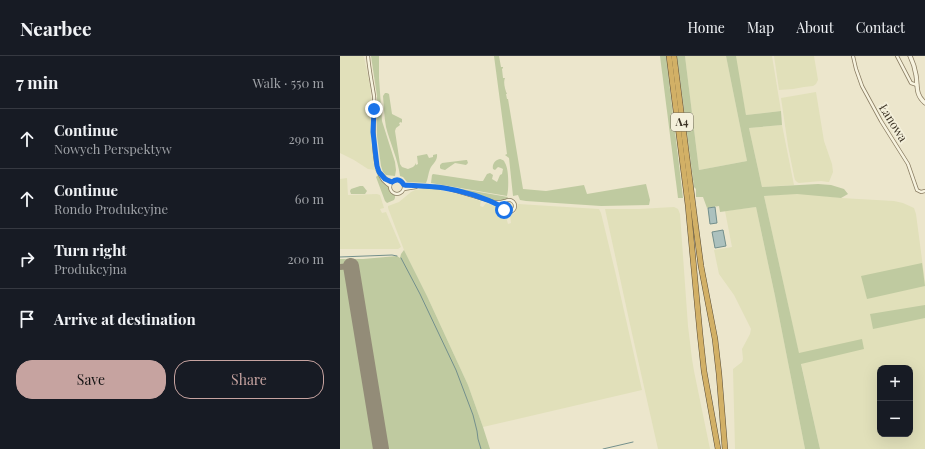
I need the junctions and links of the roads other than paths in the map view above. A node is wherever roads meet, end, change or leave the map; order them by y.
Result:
1 (670, 56) edge
2 (674, 56) edge
3 (853, 56) edge
4 (897, 56) edge
5 (910, 56) edge
6 (367, 57) edge
7 (917, 85) junction
8 (925, 103) edge
9 (379, 172) junction
10 (392, 182) junction
11 (390, 186) junction
12 (404, 187) junction
13 (925, 191) edge
14 (690, 198) junction
15 (494, 202) junction
16 (505, 202) junction
17 (691, 204) junction
18 (503, 207) junction
19 (718, 449) edge
20 (725, 449) edge

1 - 14 highway, A4
2 - 14 highway, A4
3 - 13 street, Łanowa
4 - 7 street
5 - 7 street
6 - 9 street
7 - 8 street
9 - 10 street
9 - 11 street
10 - 11 street
10 - 12 street
11 - 12 street
12 - 15 street
14 - 17 highway, A4
15 - 16 street
15 - 18 street
16 - 18 street
16 - 18 street
17 - 19 highway, A4
17 - 20 highway, A4

